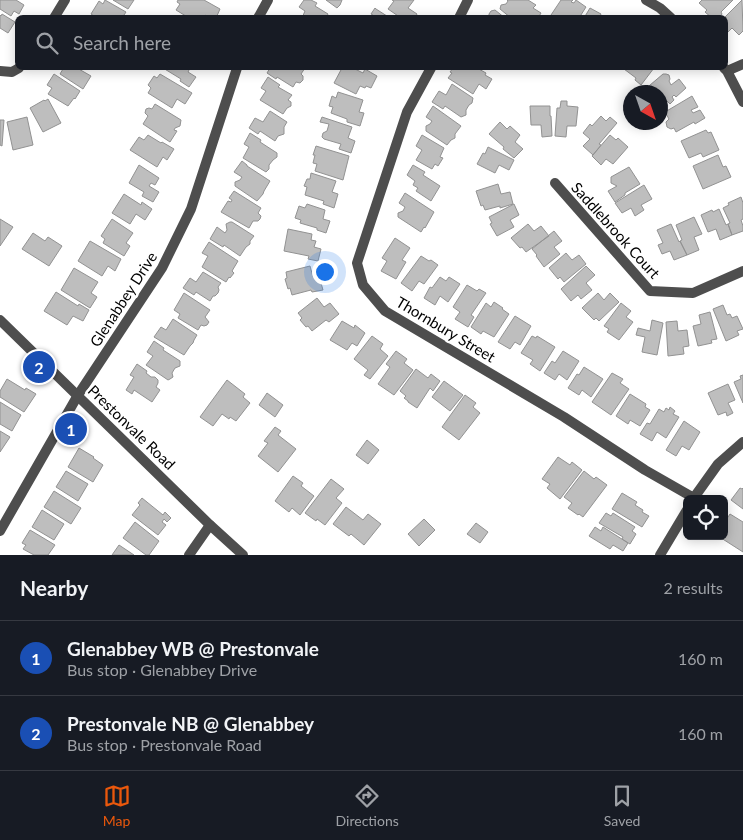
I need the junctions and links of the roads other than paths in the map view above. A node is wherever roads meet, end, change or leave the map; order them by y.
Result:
1 (65, 0) edge
2 (268, 0) edge
3 (468, 0) edge
4 (646, 0) edge
5 (56, 15) edge
6 (260, 15) edge
7 (460, 15) edge
8 (668, 15) edge
9 (743, 64) edge
10 (728, 68) edge
11 (16, 70) edge
12 (237, 70) edge
13 (430, 70) edge
14 (726, 70) edge
15 (0, 71) edge
16 (743, 102) edge
17 (555, 184) dead end
18 (743, 270) edge
19 (0, 320) edge
20 (78, 395) junction
21 (743, 442) edge
22 (688, 495) edge
23 (695, 495) edge
24 (683, 517) edge
25 (210, 525) junction
26 (0, 531) edge
27 (190, 555) edge
28 (243, 555) edge
29 (660, 555) edge

1 - 5 street
2 - 6 street
3 - 7 street
4 - 8 street
9 - 10 street
11 - 15 street
12 - 20 street, Glenabbey Drive
13 - 22 street, Thornbury Street
14 - 16 street
17 - 18 street, Saddlebrook Court
19 - 20 street, Prestonvale Road
20 - 25 street, Prestonvale Road
20 - 26 street, Glenabbey Drive
21 - 23 street
24 - 29 street
25 - 27 street
25 - 28 street, Prestonvale Road

